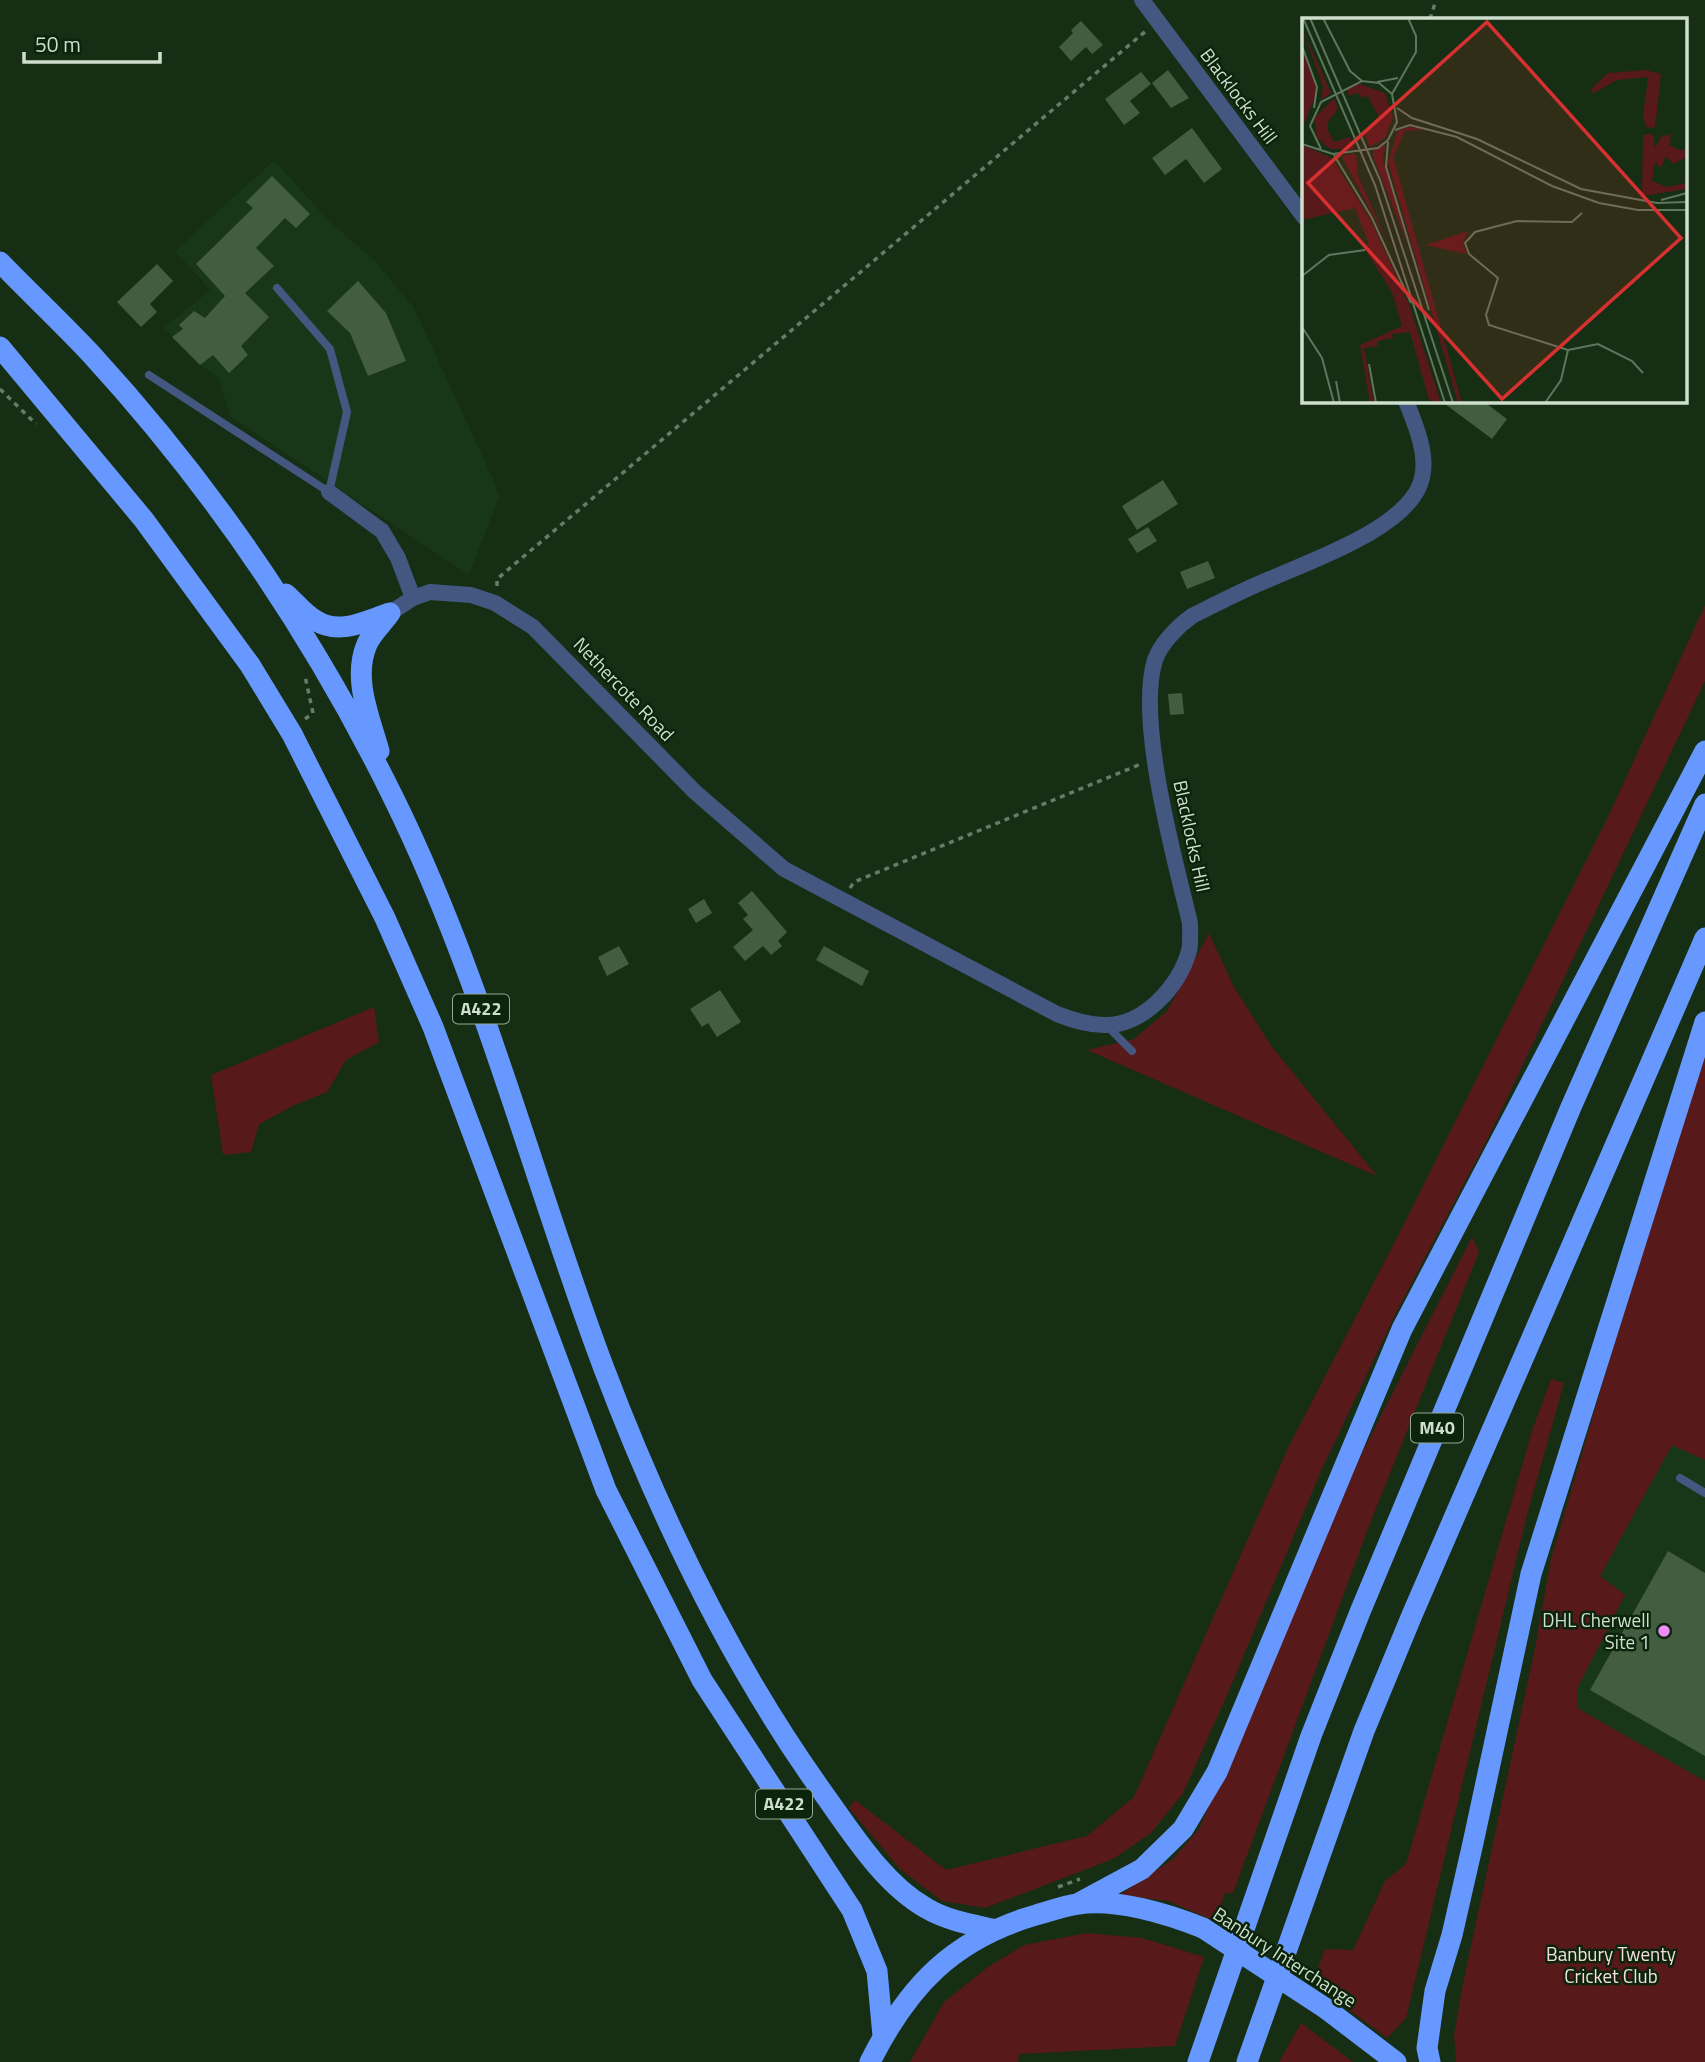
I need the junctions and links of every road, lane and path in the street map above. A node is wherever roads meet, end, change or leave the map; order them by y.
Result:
1 (1142, 0) edge
2 (1436, 0) edge
3 (1430, 18) edge
4 (1156, 22) junction
5 (1302, 214) edge
6 (0, 262) edge
7 (277, 288) dead end
8 (0, 347) edge
9 (0, 368) edge
10 (149, 375) dead end
11 (1406, 402) edge
12 (329, 492) junction
13 (144, 520) junction
14 (264, 573) junction
15 (412, 598) junction
16 (495, 603) junction
17 (390, 613) junction
18 (1705, 751) edge
19 (1156, 761) junction
20 (392, 795) junction
21 (1705, 804) edge
22 (840, 901) junction
23 (1705, 938) edge
24 (1705, 1022) edge
25 (1107, 1026) junction
26 (1132, 1051) dead end
27 (1680, 1478) dead end
28 (1705, 1493) edge
29 (1081, 1878) dead end
30 (1055, 1888) dead end
31 (1079, 1903) junction
32 (992, 1929) junction
33 (883, 2036) junction
34 (870, 2062) edge
35 (1198, 2062) edge
36 (1248, 2062) edge
37 (1396, 2062) edge
38 (1430, 2062) edge

1 - 4 street, Blacklocks Hill
2 - 3 path
4 - 5 street, Blacklocks Hill
4 - 16 path
6 - 14 highway, A422
7 - 12 lane
8 - 13 highway, A422
9 - 13 highway
10 - 12 lane
11 - 19 street, Blacklocks Hill
12 - 15 street
13 - 33 highway, A422
14 - 17 highway
14 - 20 highway, A422
15 - 16 street, Nethercote Road
15 - 17 street, Nethercote Road
16 - 22 street, Nethercote Road
17 - 20 highway
18 - 31 highway
19 - 22 path
19 - 25 street, Blacklocks Hill
20 - 32 highway, A422
21 - 35 highway, M40
22 - 25 street
23 - 36 highway, M40
24 - 38 highway
25 - 26 lane
27 - 28 lane
29 - 30 path
31 - 32 highway, Banbury Interchange
31 - 37 highway, Banbury Interchange, bridge
32 - 33 highway, Banbury Interchange
33 - 34 highway, Banbury Interchange

